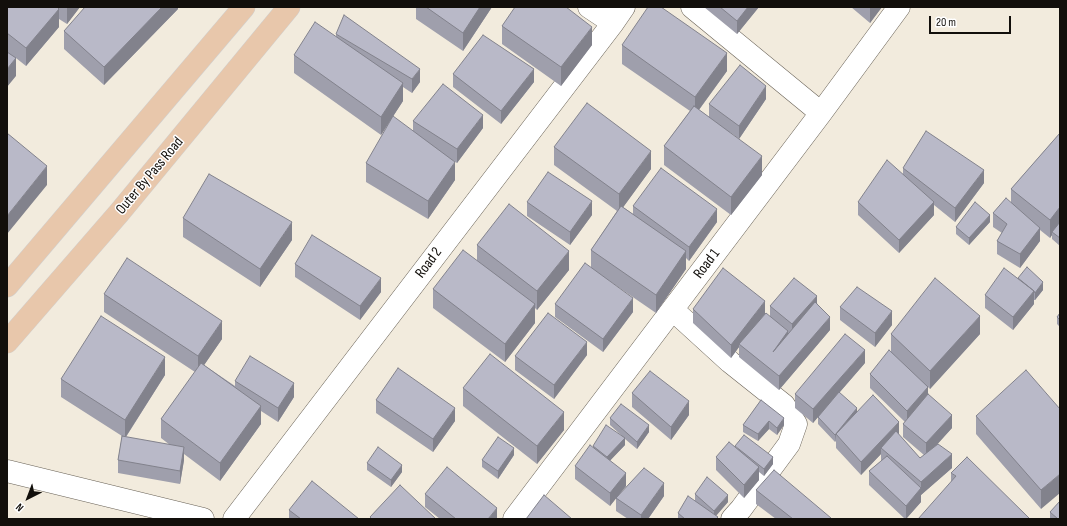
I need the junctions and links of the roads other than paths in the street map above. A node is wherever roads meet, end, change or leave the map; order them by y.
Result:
1 (244, 7) edge
2 (289, 7) edge
3 (589, 7) edge
4 (692, 7) edge
5 (899, 7) edge
6 (618, 15) edge
7 (821, 113) junction
8 (7, 286) edge
9 (673, 310) junction
10 (7, 342) edge
11 (7, 471) edge
12 (203, 519) edge
13 (234, 519) edge
14 (514, 519) edge
15 (732, 519) edge

1 - 8 main road
2 - 10 main road, Outer By Pass Road
3 - 6 street
4 - 7 street
5 - 7 street, Road 1
6 - 13 street, Road 2
7 - 9 street, Road 1
9 - 14 street, Road 1
9 - 15 street
11 - 12 street

